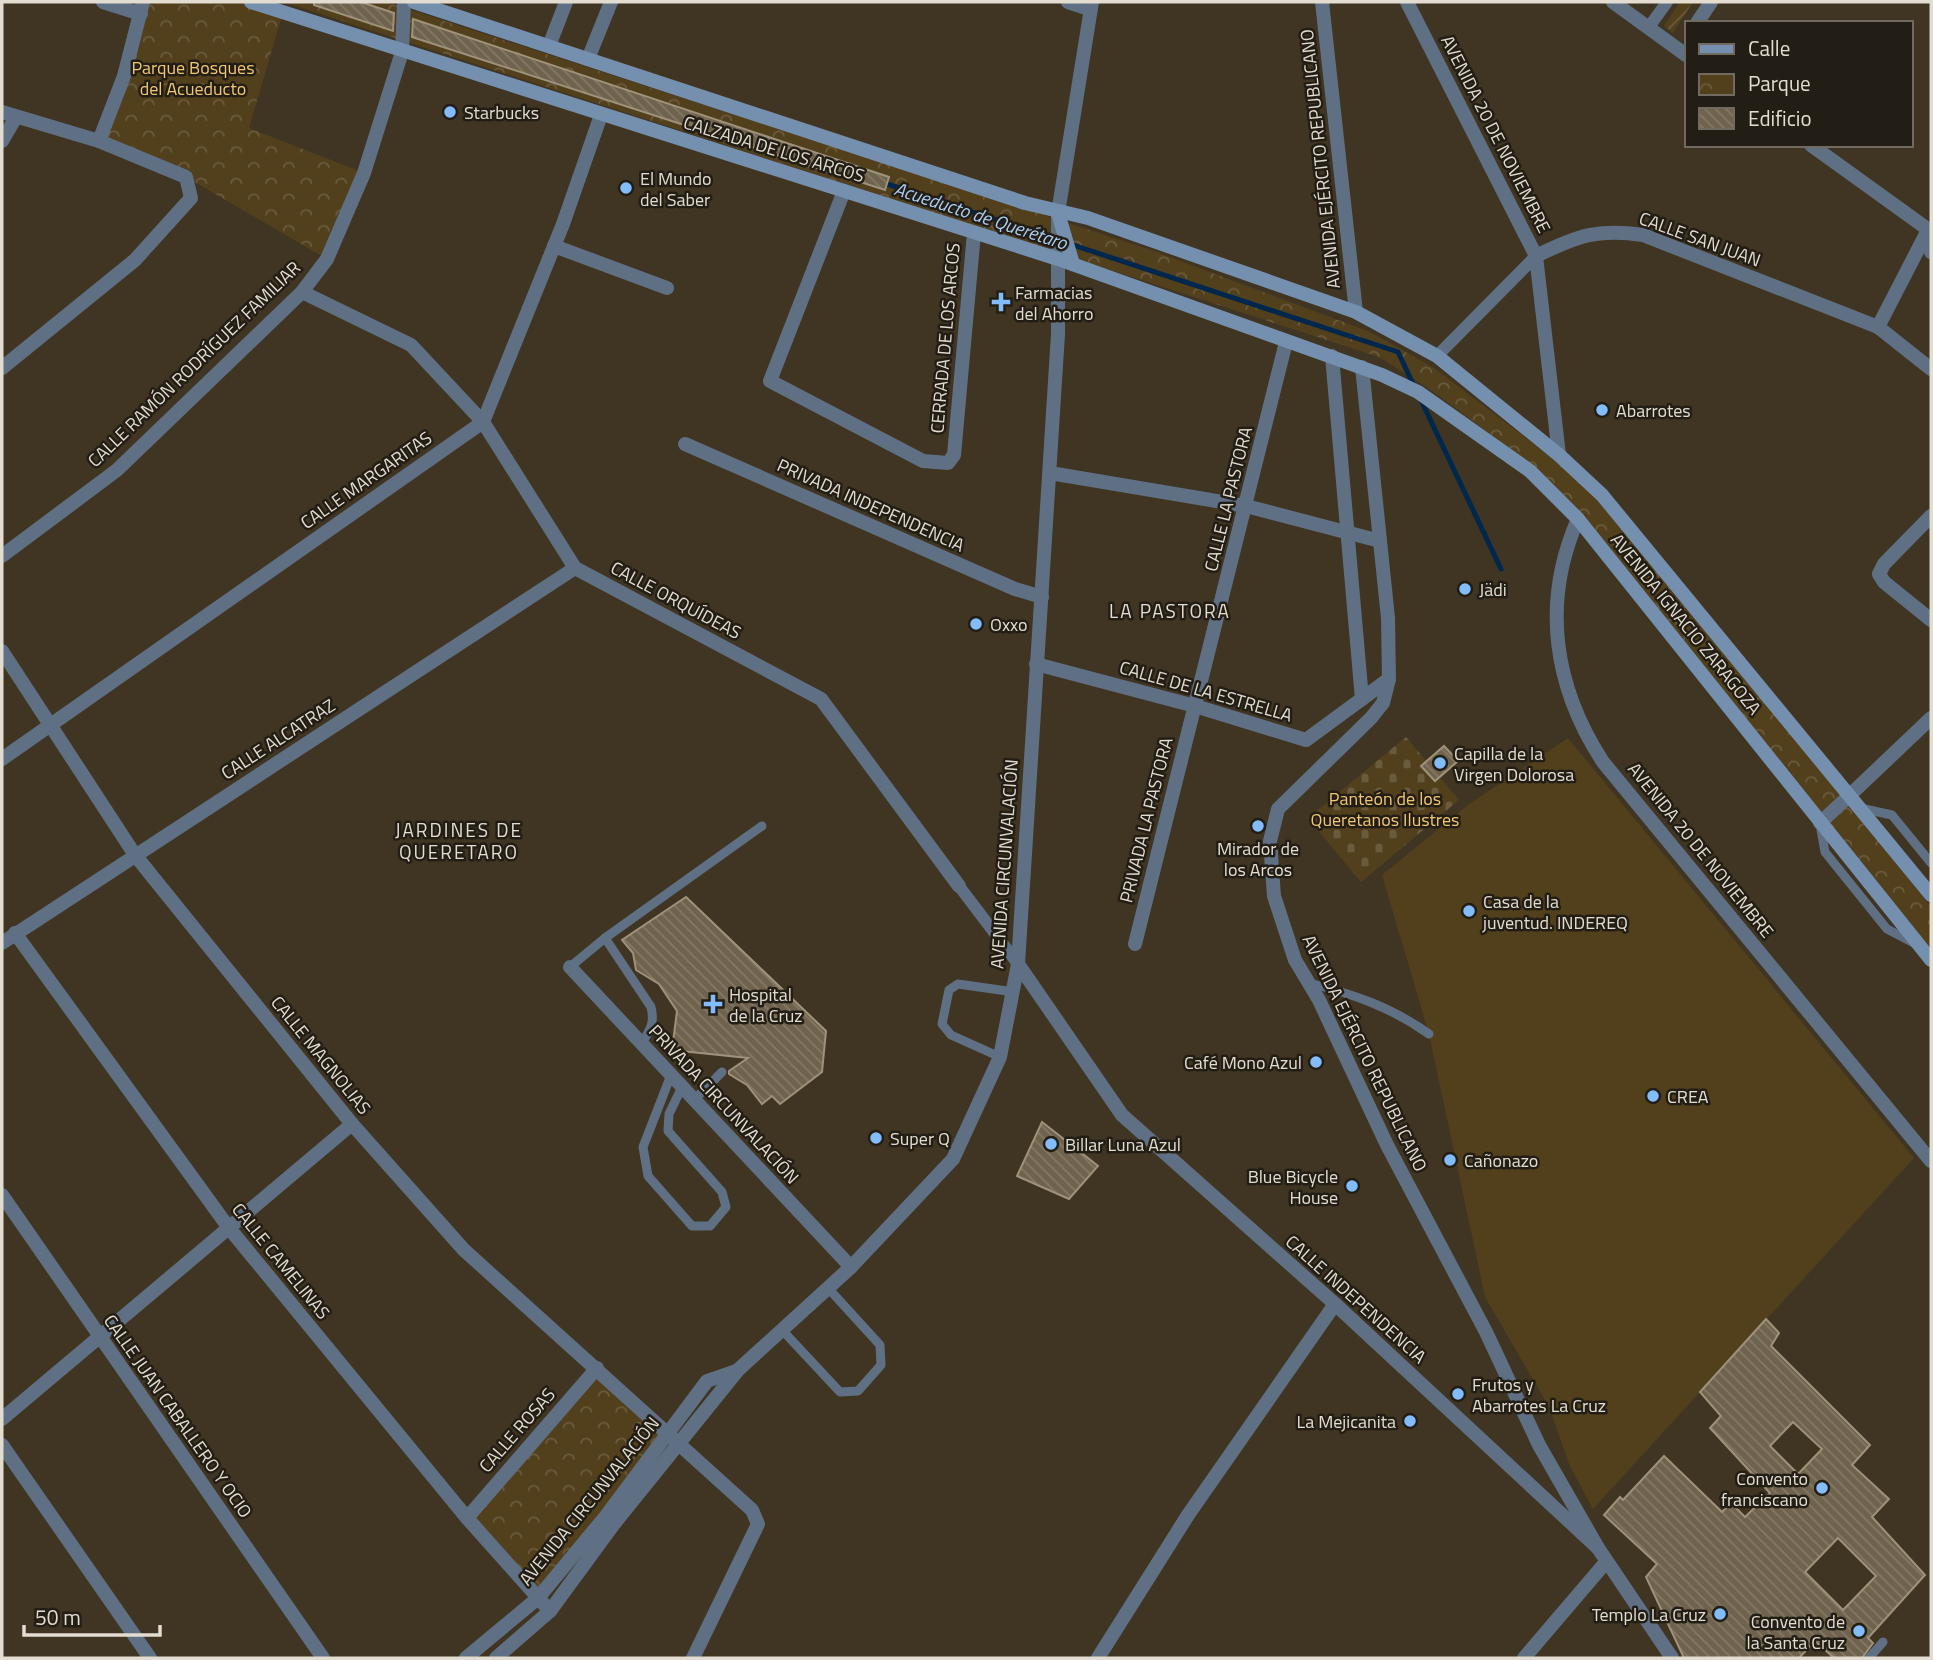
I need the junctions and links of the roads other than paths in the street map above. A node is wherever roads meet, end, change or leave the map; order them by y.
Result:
1 (103, 2) edge
2 (251, 2) edge
3 (404, 2) edge
4 (414, 2) edge
5 (566, 2) edge
6 (611, 2) edge
7 (1068, 2) edge
8 (1322, 2) edge
9 (1407, 2) edge
10 (1612, 2) edge
11 (1667, 2) edge
12 (1711, 2) edge
13 (1090, 6) edge
14 (142, 8) edge
15 (1698, 21) edge
16 (1649, 27) junction
17 (549, 46) junction
18 (1684, 48) edge
19 (402, 52) junction
20 (588, 59) junction
21 (9, 114) edge
22 (601, 115) junction
23 (2, 141) edge
24 (99, 141) junction
25 (1814, 147) edge
26 (844, 191) junction
27 (1058, 213) junction
28 (1930, 228) edge
29 (974, 233) junction
30 (554, 246) junction
31 (1931, 252) edge
32 (1536, 256) junction
33 (1058, 259) junction
34 (1073, 264) junction
35 (667, 288) dead end
36 (302, 292) junction
37 (1356, 312) junction
38 (1878, 327) junction
39 (1286, 342) junction
40 (1332, 356) junction
41 (1437, 356) junction
42 (1362, 367) junction
43 (2, 368) edge
44 (1931, 369) edge
45 (483, 422) junction
46 (685, 444) dead end
47 (1559, 454) junction
48 (1049, 473) junction
49 (1247, 506) junction
50 (1931, 516) edge
51 (1578, 519) junction
52 (1349, 532) junction
53 (1380, 541) junction
54 (2, 555) edge
55 (575, 568) junction
56 (1042, 597) junction
57 (1931, 620) edge
58 (2, 651) edge
59 (1036, 664) junction
60 (1389, 678) junction
61 (1362, 699) junction
62 (1195, 706) junction
63 (1931, 718) edge
64 (49, 725) junction
65 (2, 758) edge
66 (1850, 795) junction
67 (1860, 808) junction
68 (1820, 822) junction
69 (762, 826) dead end
70 (135, 855) junction
71 (1931, 863) edge
72 (959, 886) joint
73 (1931, 895) edge
74 (15, 933) junction
75 (605, 938) junction
76 (2, 943) edge
77 (1135, 944) dead end
78 (1931, 960) edge
79 (1018, 964) junction
80 (570, 967) joint
81 (1307, 982) junction
82 (1014, 992) junction
83 (1429, 1034) dead end
84 (642, 1043) junction
85 (1000, 1058) junction
86 (722, 1072) dead end
87 (671, 1075) junction
88 (682, 1087) junction
89 (694, 1100) junction
90 (352, 1124) junction
91 (1931, 1161) edge
92 (2, 1195) edge
93 (229, 1228) junction
94 (851, 1267) junction
95 (828, 1288) junction
96 (1335, 1304) junction
97 (783, 1331) junction
98 (100, 1337) junction
99 (597, 1368) junction
100 (2, 1419) edge
101 (674, 1438) junction
102 (2, 1445) edge
103 (467, 1518) junction
104 (1598, 1548) junction
105 (1606, 1562) junction
106 (538, 1598) junction
107 (550, 1611) junction
108 (1883, 1642) dead end
109 (150, 1658) edge
110 (323, 1658) edge
111 (466, 1658) edge
112 (496, 1658) edge
113 (693, 1658) edge
114 (1098, 1658) edge
115 (1524, 1658) edge
116 (1672, 1658) edge
117 (1869, 1658) edge

1 - 14 street
2 - 19 main road, CALZADA DE LOS ARCOS
3 - 19 street, CALLE RAMÓN RODRÍGUEZ FAMILIAR
4 - 17 main road, CALZADA DE LOS ARCOS
5 - 17 street
6 - 20 street
7 - 13 street
8 - 37 street, AVENIDA EJÉRCITO REPUBLICANO
9 - 32 street, AVENIDA 20 DE NOVIEMBRE
10 - 16 street
11 - 16 street
12 - 15 street
13 - 27 street
14 - 24 street
16 - 18 street
17 - 20 main road, CALZADA DE LOS ARCOS
19 - 22 main road, CALZADA DE LOS ARCOS
19 - 36 street, CALLE RAMÓN RODRÍGUEZ FAMILIAR
20 - 27 main road, CALZADA DE LOS ARCOS
21 - 23 street
21 - 24 street
22 - 26 main road, CALZADA DE LOS ARCOS
22 - 30 street
24 - 43 street
25 - 28 street
26 - 29 main road, CALZADA DE LOS ARCOS
26 - 29 street, CERRADA DE LOS ARCOS
27 - 33 street
27 - 34 main road
27 - 37 main road, CALZADA DE LOS ARCOS
28 - 31 street
28 - 38 street
29 - 33 main road, CALZADA DE LOS ARCOS
30 - 35 street
30 - 45 street
32 - 38 street, CALLE SAN JUAN
32 - 41 street, CALLE SAN JUAN
32 - 47 street, AVENIDA 20 DE NOVIEMBRE
33 - 34 main road, CALZADA DE LOS ARCOS
33 - 48 street, AVENIDA CIRCUNVALACIÓN
34 - 39 main road, CALZADA DE LOS ARCOS
36 - 45 street, CALLE ORQUÍDEAS
36 - 54 street, CALLE RAMÓN RODRÍGUEZ FAMILIAR
37 - 41 main road, AVENIDA IGNACIO ZARAGOZA
38 - 44 street, CALLE SAN JUAN
39 - 40 main road, CALZADA DE LOS ARCOS
39 - 49 street, CALLE LA PASTORA
40 - 42 main road, CALZADA DE LOS ARCOS
40 - 52 street
41 - 47 main road, AVENIDA IGNACIO ZARAGOZA
42 - 51 main road, AVENIDA IGNACIO ZARAGOZA
42 - 53 street, AVENIDA EJÉRCITO REPUBLICANO
45 - 55 street, CALLE ORQUÍDEAS
45 - 64 street, CALLE MARGARITAS
46 - 56 street, PRIVADA INDEPENDENCIA
47 - 66 main road, AVENIDA IGNACIO ZARAGOZA
48 - 49 street
48 - 56 street, AVENIDA CIRCUNVALACIÓN
49 - 52 street
49 - 62 street, CALLE LA PASTORA
50 - 57 street
51 - 68 main road, AVENIDA IGNACIO ZARAGOZA
51 - 91 street, AVENIDA 20 DE NOVIEMBRE
52 - 53 street
52 - 61 street
53 - 60 street, AVENIDA EJÉRCITO REPUBLICANO
55 - 70 street, CALLE ALCATRAZ
55 - 72 street, CALLE ORQUÍDEAS
56 - 59 street, AVENIDA CIRCUNVALACIÓN
58 - 64 street, CALLE MAGNOLIAS
59 - 62 street, CALLE DE LA ESTRELLA
59 - 79 street, AVENIDA CIRCUNVALACIÓN
60 - 61 street, CALLE DE LA ESTRELLA
60 - 81 street, AVENIDA EJÉRCITO REPUBLICANO
61 - 62 street, CALLE DE LA ESTRELLA
62 - 77 street, PRIVADA LA PASTORA
63 - 66 street
64 - 65 street, CALLE MARGARITAS
64 - 70 street, CALLE MAGNOLIAS
66 - 67 main road, AVENIDA IGNACIO ZARAGOZA
66 - 68 street
67 - 71 lane
67 - 73 main road, AVENIDA IGNACIO ZARAGOZA
68 - 78 main road, AVENIDA IGNACIO ZARAGOZA
69 - 75 lane
70 - 74 street, CALLE ALCATRAZ
70 - 90 street, CALLE MAGNOLIAS
72 - 79 street, CALLE ORQUÍDEAS
74 - 76 street, CALLE ALCATRAZ
74 - 93 street, CALLE CAMELINAS
75 - 80 lane
75 - 84 lane
79 - 82 street, AVENIDA CIRCUNVALACIÓN
79 - 96 street, CALLE INDEPENDENCIA
80 - 84 street, PRIVADA CIRCUNVALACIÓN
81 - 83 lane
81 - 104 street, AVENIDA EJÉRCITO REPUBLICANO
82 - 85 street, AVENIDA CIRCUNVALACIÓN
82 - 85 lane
84 - 87 street, PRIVADA CIRCUNVALACIÓN
85 - 94 street, AVENIDA CIRCUNVALACIÓN
86 - 89 lane
87 - 88 street, PRIVADA CIRCUNVALACIÓN
87 - 88 lane
88 - 89 street, PRIVADA CIRCUNVALACIÓN
89 - 94 street, PRIVADA CIRCUNVALACIÓN
90 - 93 street
90 - 99 street, CALLE MAGNOLIAS
92 - 98 street, CALLE JUAN CABALLERO Y OCIO
93 - 98 street
93 - 103 street, CALLE CAMELINAS
94 - 95 street, AVENIDA CIRCUNVALACIÓN
95 - 97 street, AVENIDA CIRCUNVALACIÓN
95 - 97 lane
96 - 104 street, CALLE INDEPENDENCIA
96 - 114 street
97 - 101 street, AVENIDA CIRCUNVALACIÓN
98 - 100 street
98 - 110 street, CALLE JUAN CABALLERO Y OCIO
99 - 101 street, CALLE MAGNOLIAS
99 - 103 street, CALLE ROSAS
101 - 106 street, AVENIDA CIRCUNVALACIÓN
101 - 107 street, AVENIDA CIRCUNVALACIÓN
101 - 113 street, CALLE MAGNOLIAS
102 - 109 street
103 - 106 street, CALLE CAMELINAS
104 - 105 street, CALLE INDEPENDENCIA
105 - 115 street
105 - 116 street, CALLE INDEPENDENCIA
106 - 107 street, CALLE CAMELINAS
106 - 111 street, AVENIDA CIRCUNVALACIÓN
107 - 112 street, AVENIDA CIRCUNVALACIÓN
108 - 117 lane

